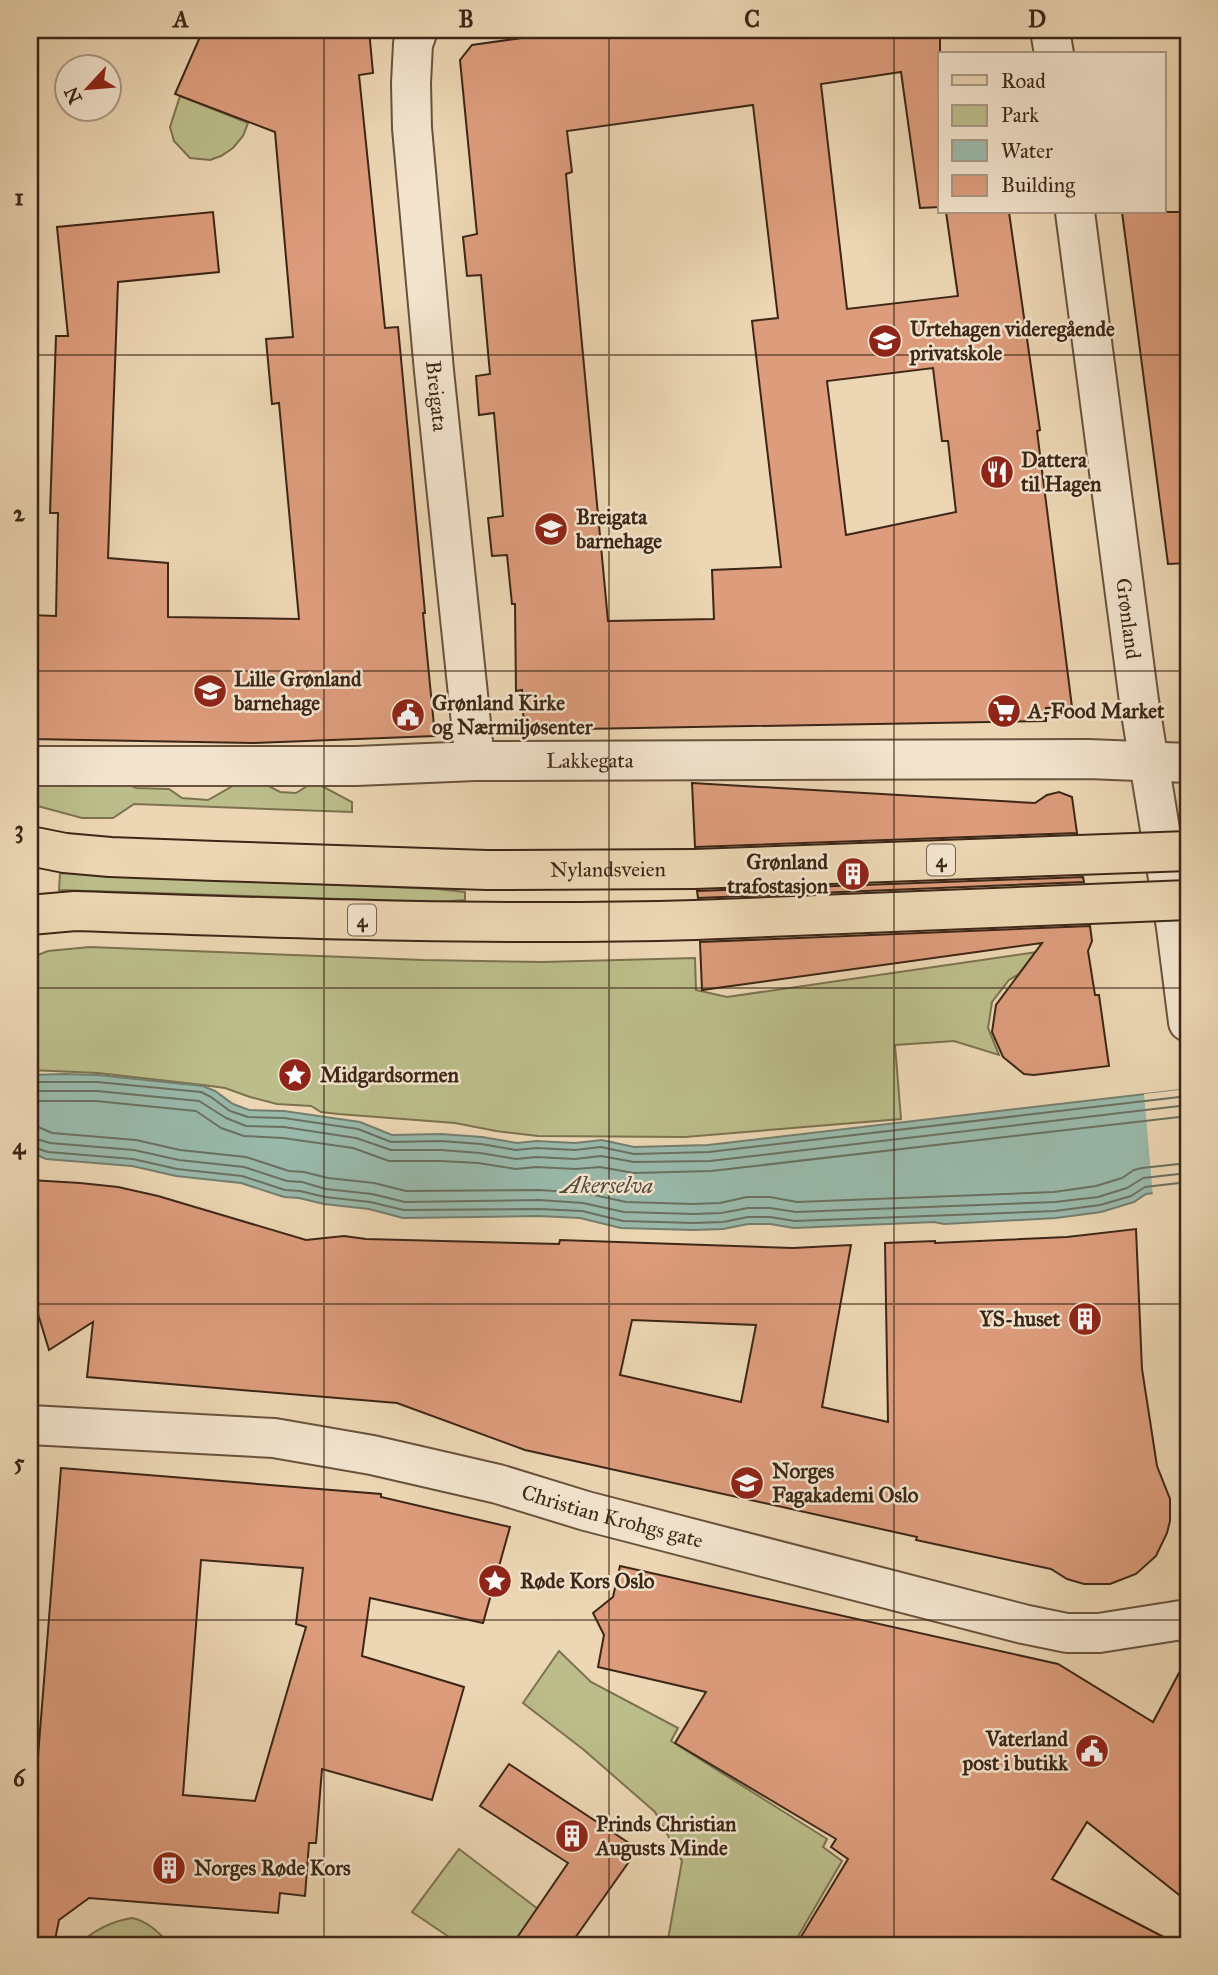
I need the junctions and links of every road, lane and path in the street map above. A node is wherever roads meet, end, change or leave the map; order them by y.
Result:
1 (418, 30) edge
2 (1050, 30) edge
3 (1054, 52) edge
4 (1074, 214) edge
5 (475, 761) junction
6 (1149, 761) junction
7 (1188, 763) edge
8 (30, 766) edge
9 (30, 846) edge
10 (1188, 851) edge
11 (1188, 900) edge
12 (30, 915) edge
13 (1188, 1022) edge
14 (30, 1425) edge
15 (1188, 1619) edge

1 - 5 street, Breigata
2 - 3 street
4 - 6 street, Grønland
5 - 6 street, Lakkegata
5 - 8 street, Lakkegata
6 - 7 street, Lakkegata
6 - 13 street, Grønland
9 - 10 main road, Nylandsveien / 4, bridge
11 - 12 main road, 4, bridge
14 - 15 street, Christian Krohgs gate

